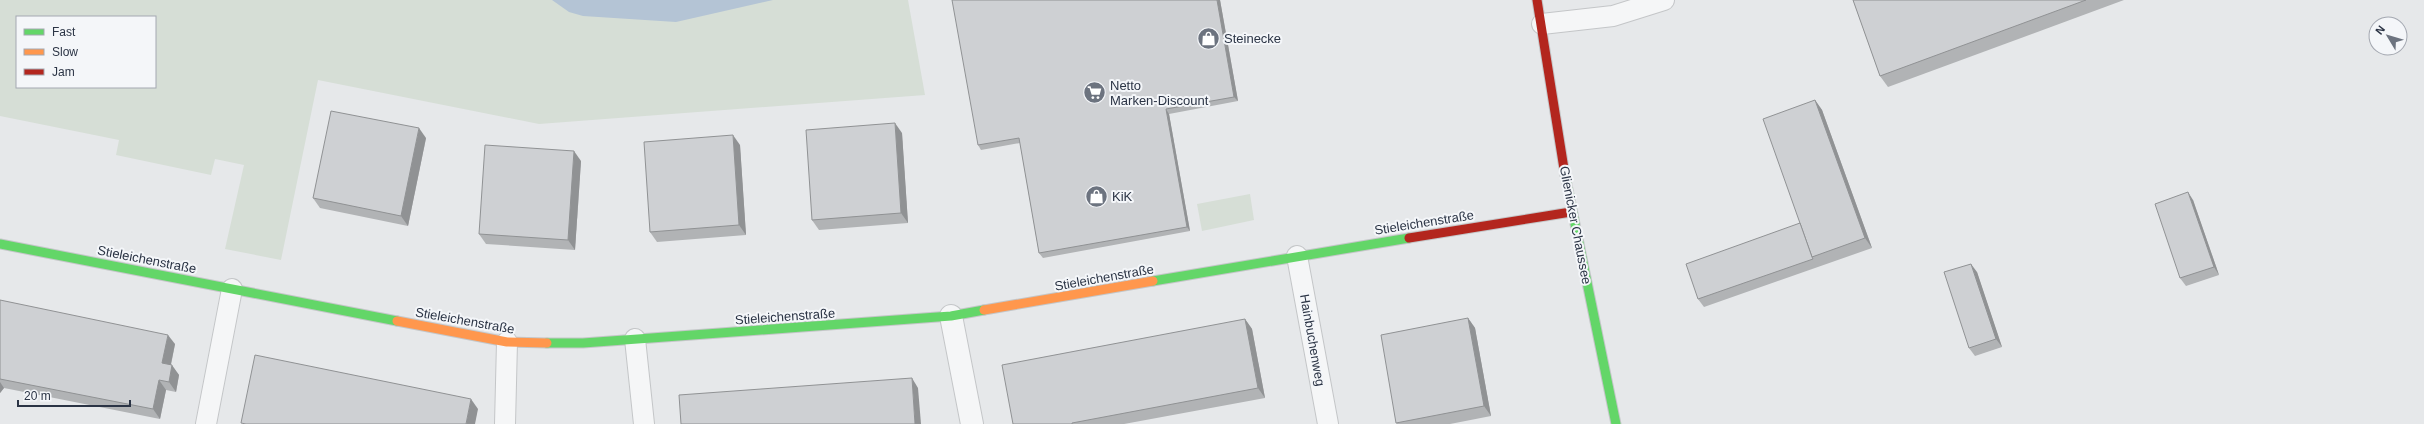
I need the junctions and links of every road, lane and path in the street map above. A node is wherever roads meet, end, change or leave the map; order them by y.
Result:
1 (1537, 0) edge
2 (1664, 0) edge
3 (1542, 24) junction
4 (1571, 212) junction
5 (0, 244) edge
6 (1297, 256) junction
7 (232, 289) junction
8 (951, 316) junction
9 (635, 339) junction
10 (507, 342) junction
11 (206, 424) edge
12 (505, 424) edge
13 (644, 424) edge
14 (972, 424) edge
15 (1328, 424) edge
16 (1616, 424) edge

1 - 3 street, Glienicker Chaussee
2 - 3 lane
3 - 4 street, Glienicker Chaussee
4 - 6 street, Stieleichenstraße
4 - 16 street, Glienicker Chaussee
5 - 7 street, Stieleichenstraße
6 - 8 street, Stieleichenstraße
6 - 15 lane, Hainbuchenweg
7 - 10 street, Stieleichenstraße
7 - 11 lane
8 - 9 street, Stieleichenstraße
8 - 14 street
9 - 10 street, Stieleichenstraße
9 - 13 lane
10 - 12 lane

